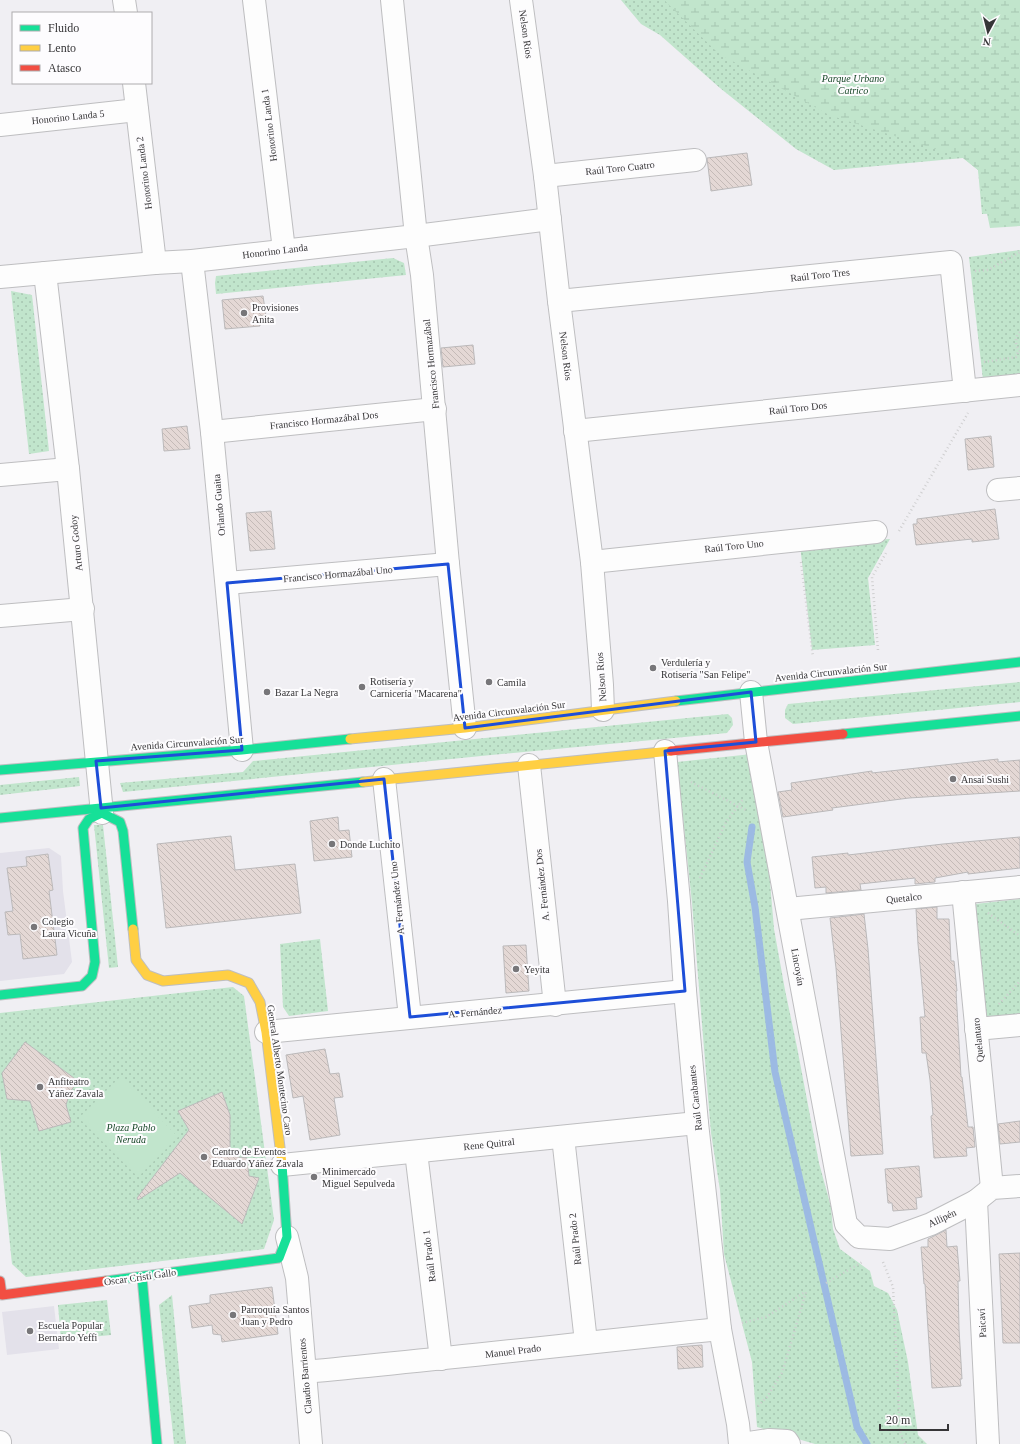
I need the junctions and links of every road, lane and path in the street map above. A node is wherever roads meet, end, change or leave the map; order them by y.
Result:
1 (124, 0) edge
2 (254, 0) edge
3 (392, 0) edge
4 (521, 1) edge
5 (126, 12) edge
6 (134, 84) edge
7 (137, 110) junction
8 (0, 125) edge
9 (695, 160) dead end
10 (545, 176) junction
11 (550, 218) junction
12 (416, 236) junction
13 (284, 250) junction
14 (1020, 252) edge
15 (192, 261) junction
16 (154, 262) junction
17 (45, 273) junction
18 (952, 274) junction
19 (0, 277) edge
20 (559, 301) junction
21 (1020, 332) edge
22 (1020, 351) edge
23 (962, 364) junction
24 (1020, 385) edge
25 (973, 390) junction
26 (435, 409) junction
27 (575, 431) junction
28 (212, 432) junction
29 (68, 469) junction
30 (0, 475) edge
31 (1020, 488) edge
32 (998, 490) dead end
33 (885, 534) joint
34 (798, 539) junction
35 (887, 550) dead end
36 (592, 562) junction
37 (448, 564) junction
38 (227, 583) junction
39 (83, 609) junction
40 (0, 616) edge
41 (878, 650) dead end
42 (813, 657) dead end
43 (1020, 662) edge
44 (751, 692) junction
45 (603, 710) junction
46 (1020, 716) edge
47 (465, 728) junction
48 (756, 742) junction
49 (242, 750) junction
50 (665, 751) junction
51 (96, 761) junction
52 (530, 765) junction
53 (0, 770) edge
54 (762, 774) junction
55 (384, 779) junction
56 (687, 780) dead end
57 (738, 805) junction
58 (101, 811) junction
59 (0, 818) edge
60 (772, 826) junction
61 (699, 879) dead end
62 (1020, 887) edge
63 (963, 892) junction
64 (788, 909) junction
65 (1020, 936) edge
66 (685, 991) junction
67 (0, 995) edge
68 (555, 1005) junction
69 (410, 1017) junction
70 (1020, 1025) edge
71 (976, 1029) junction
72 (266, 1032) junction
73 (697, 1123) junction
74 (563, 1137) junction
75 (416, 1152) junction
76 (282, 1165) junction
77 (1020, 1186) edge
78 (984, 1195) junction
79 (287, 1237) junction
80 (859, 1237) joint
81 (279, 1258) joint
82 (882, 1258) dead end
83 (142, 1277) junction
84 (1, 1290) edge
85 (720, 1329) junction
86 (586, 1342) junction
87 (441, 1359) junction
88 (305, 1372) junction
89 (740, 1437) edge
90 (788, 1442) edge
91 (157, 1444) edge
92 (311, 1444) edge
93 (905, 1444) edge
94 (988, 1444) edge

1 - 5 street
2 - 13 street, Honorino Landa 1
3 - 12 street, Francisco Hormazábal
4 - 10 street, Nelson Ríos
6 - 7 street, Honorino Landa 2
7 - 8 street, Honorino Landa 5
7 - 16 street, Honorino Landa 2
9 - 10 street, Raúl Toro Cuatro
10 - 11 street, Nelson Ríos
11 - 12 street, Honorino Landa
11 - 20 street, Nelson Ríos
12 - 13 street, Honorino Landa
12 - 26 street, Francisco Hormazábal
13 - 15 street, Honorino Landa
14 - 18 path
15 - 16 street, Honorino Landa
15 - 28 street, Orlando Guaita
16 - 17 street, Honorino Landa
17 - 19 street, Honorino Landa
17 - 29 street, Arturo Godoy
18 - 20 street, Raúl Toro Tres
18 - 23 street
20 - 27 street, Nelson Ríos
21 - 22 path
22 - 23 path
23 - 25 street
24 - 25 street, Raúl Toro Dos
25 - 27 street, Raúl Toro Dos
25 - 33 path
26 - 28 street, Francisco Hormazábal Dos
26 - 37 street, Francisco Hormazábal
27 - 36 street, Nelson Ríos
28 - 38 street, Orlando Guaita
29 - 30 street
29 - 39 street, Arturo Godoy
31 - 32 street
33 - 34 street, Raúl Toro Uno
34 - 36 street, Raúl Toro Uno
34 - 42 path
35 - 41 path
36 - 45 street, Nelson Ríos
37 - 38 street, Francisco Hormazábal Uno
37 - 47 street, Francisco Hormazábal
38 - 49 street, Orlando Guaita
39 - 40 street
39 - 51 street, Arturo Godoy
43 - 44 main road, Avenida Circunvalación Sur
44 - 45 main road, Avenida Circunvalación Sur
44 - 48 street, Lincoyán
45 - 47 main road, Avenida Circunvalación Sur
46 - 48 main road
47 - 49 main road, Avenida Circunvalación Sur
48 - 50 main road
48 - 54 street, Lincoyán
49 - 51 main road, Avenida Circunvalación Sur
50 - 52 main road
50 - 66 street, Raúl Carabantes
51 - 53 main road, Avenida Circunvalación Sur
51 - 58 street, Arturo Godoy
52 - 55 main road
52 - 68 street, A. Fernández Dos
54 - 57 path
54 - 60 street, Lincoyán
55 - 58 main road
55 - 69 street, A. Fernández Uno
56 - 57 path
57 - 60 path
57 - 61 path
58 - 59 main road
58 - 67 main road
58 - 72 main road, General Alberto Montecino Caro
60 - 64 street, Lincoyán
62 - 63 street, Quetalco
63 - 64 street, Quetalco
63 - 65 path
63 - 71 street, Quelantaro
64 - 80 street, Lincoyán
66 - 68 street, A. Fernández
66 - 73 street, Raúl Carabantes
68 - 69 street, A. Fernández
69 - 72 street, A. Fernández
70 - 71 street
71 - 78 street, Quelantaro
72 - 76 main road, General Alberto Montecino Caro
73 - 74 street, Rene Quitral
73 - 85 street, Raúl Carabantes
74 - 75 street, Rene Quitral
74 - 86 street, Raúl Prado 2
75 - 76 street, Rene Quitral
75 - 87 street, Raúl Prado 1
76 - 79 main road, General Alberto Montecino Caro
77 - 78 street, Allipén
78 - 80 street, Allipén
78 - 94 street, Paicaví
79 - 81 main road, General Alberto Montecino Caro
79 - 88 street, Claudio Barrientos
81 - 83 main road, Oscar Cristi Gallo
82 - 93 path
83 - 84 main road, Oscar Cristi Gallo
83 - 91 main road
85 - 86 street, Manuel Prado
85 - 89 street, Raúl Carabantes
85 - 89 path
86 - 87 street, Manuel Prado
87 - 88 street, Manuel Prado
88 - 92 street, Claudio Barrientos
89 - 90 street

